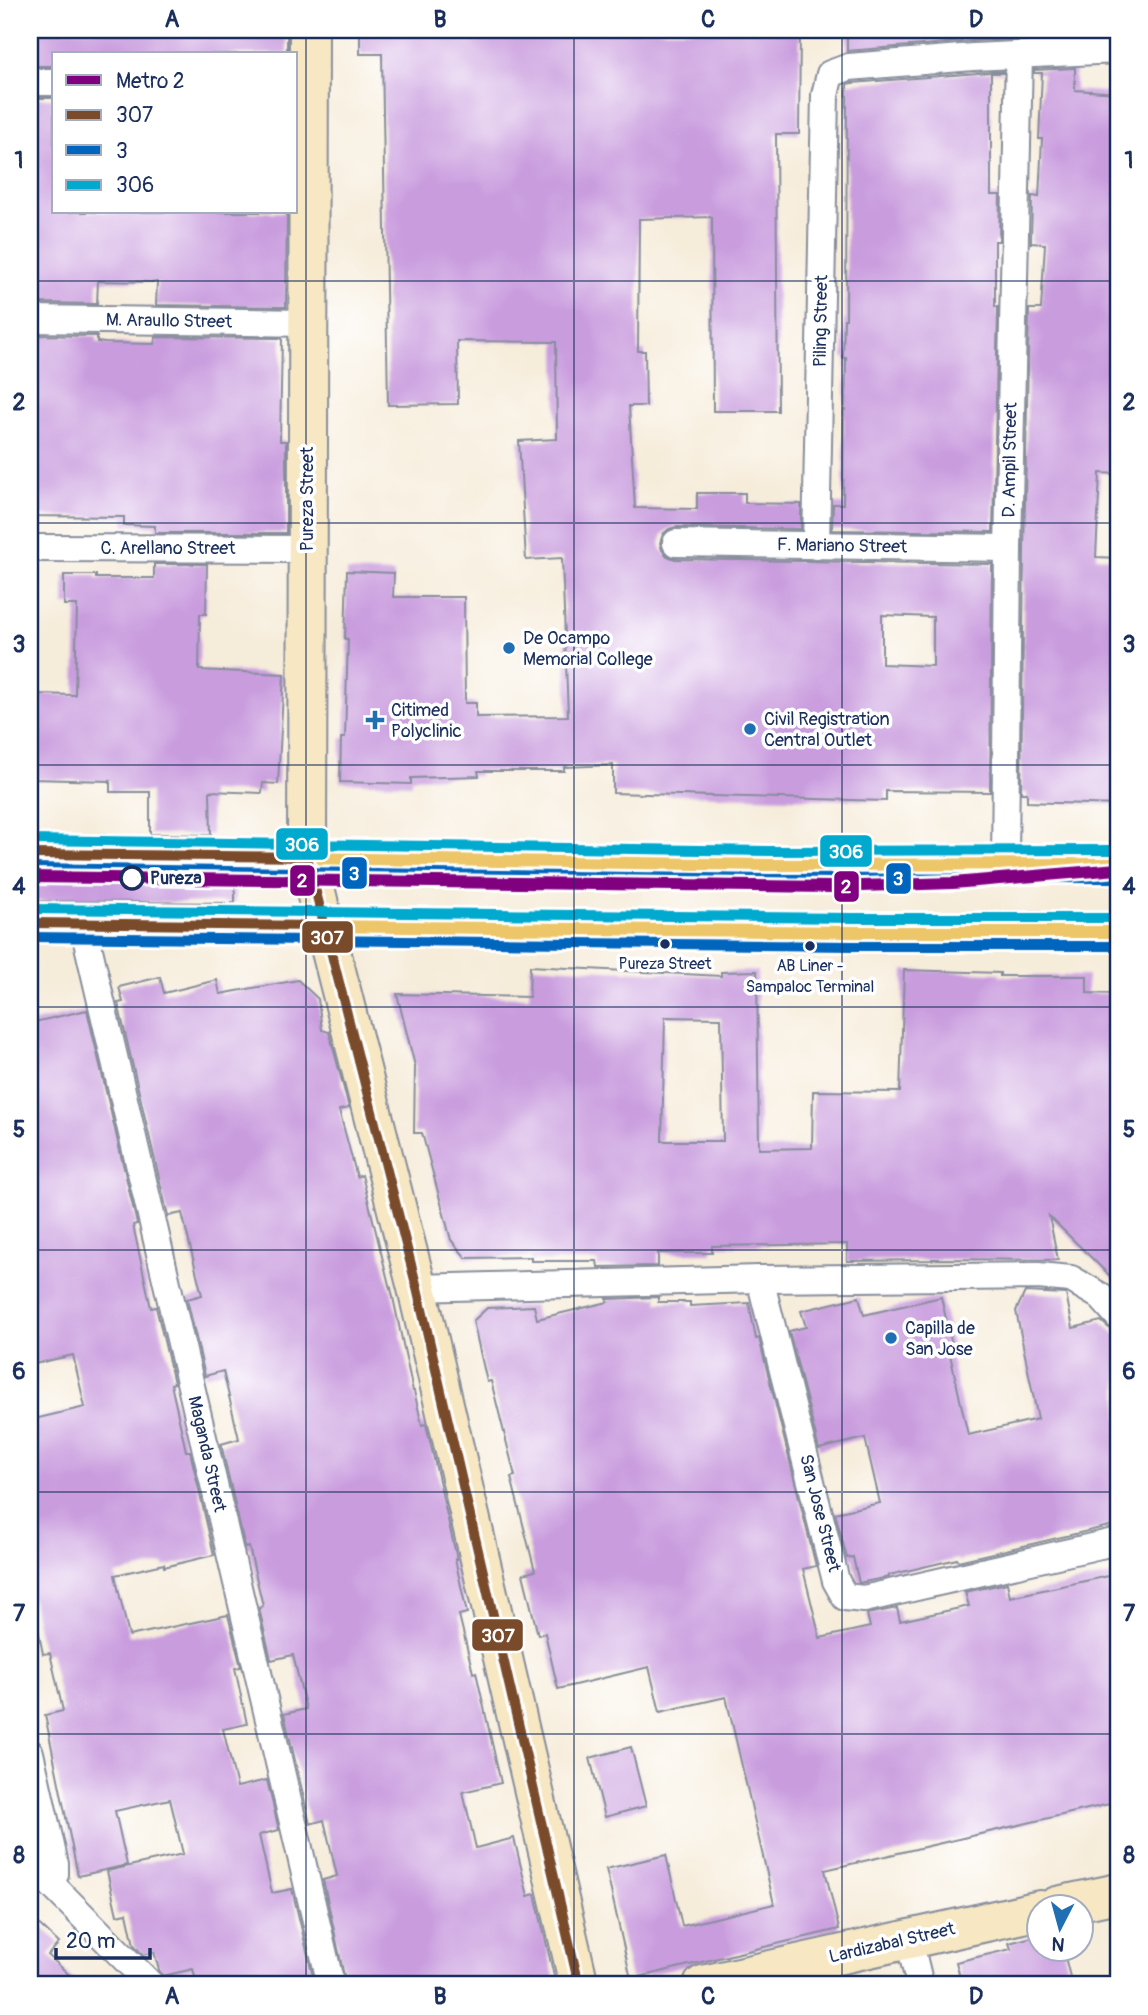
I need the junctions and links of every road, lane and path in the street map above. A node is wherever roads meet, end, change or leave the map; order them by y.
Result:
1 (309, 30) edge
2 (1118, 50) edge
3 (1019, 55) junction
4 (30, 82) edge
5 (52, 82) edge
6 (302, 83) edge
7 (30, 319) edge
8 (308, 323) junction
9 (676, 543) dead end
10 (816, 546) junction
11 (30, 548) edge
12 (1008, 548) junction
13 (307, 549) junction
14 (30, 854) edge
15 (307, 857) junction
16 (1118, 864) edge
17 (1005, 865) junction
18 (30, 923) edge
19 (83, 924) junction
20 (324, 926) junction
21 (1118, 932) edge
22 (760, 1279) junction
23 (417, 1288) junction
24 (1118, 1316) edge
25 (1118, 1541) edge
26 (30, 1753) edge
27 (30, 1867) edge
28 (51, 1884) junction
29 (1118, 1893) edge
30 (1096, 1898) edge
31 (1026, 1913) edge
32 (909, 1940) junction
33 (151, 1985) edge
34 (331, 1985) edge
35 (579, 1985) edge
36 (703, 1985) edge
37 (920, 1985) edge

1 - 6 street, Pureza Street
2 - 3 street
3 - 10 street, Piling Street
3 - 12 street, D. Ampil Street
4 - 5 street
6 - 8 street, Pureza Street
7 - 8 street, M. Araullo Street
8 - 13 street, Pureza Street
9 - 10 street, F. Mariano Street
10 - 12 street, F. Mariano Street
11 - 13 street, C. Arellano Street
12 - 17 street, D. Ampil Street
13 - 15 street, Pureza Street
14 - 15 main road
15 - 17 main road
15 - 20 street, Pureza Street
16 - 17 main road
18 - 19 main road
19 - 20 main road
19 - 34 street, Maganda Street
20 - 21 main road
20 - 23 street, Pureza Street
22 - 23 street
22 - 24 street
22 - 25 street, San Jose Street
23 - 35 street, Pureza Street
26 - 28 street
27 - 28 street
28 - 33 street
29 - 30 street
31 - 32 street, Lardizabal Street
32 - 36 street, Lardizabal Street
32 - 37 street

